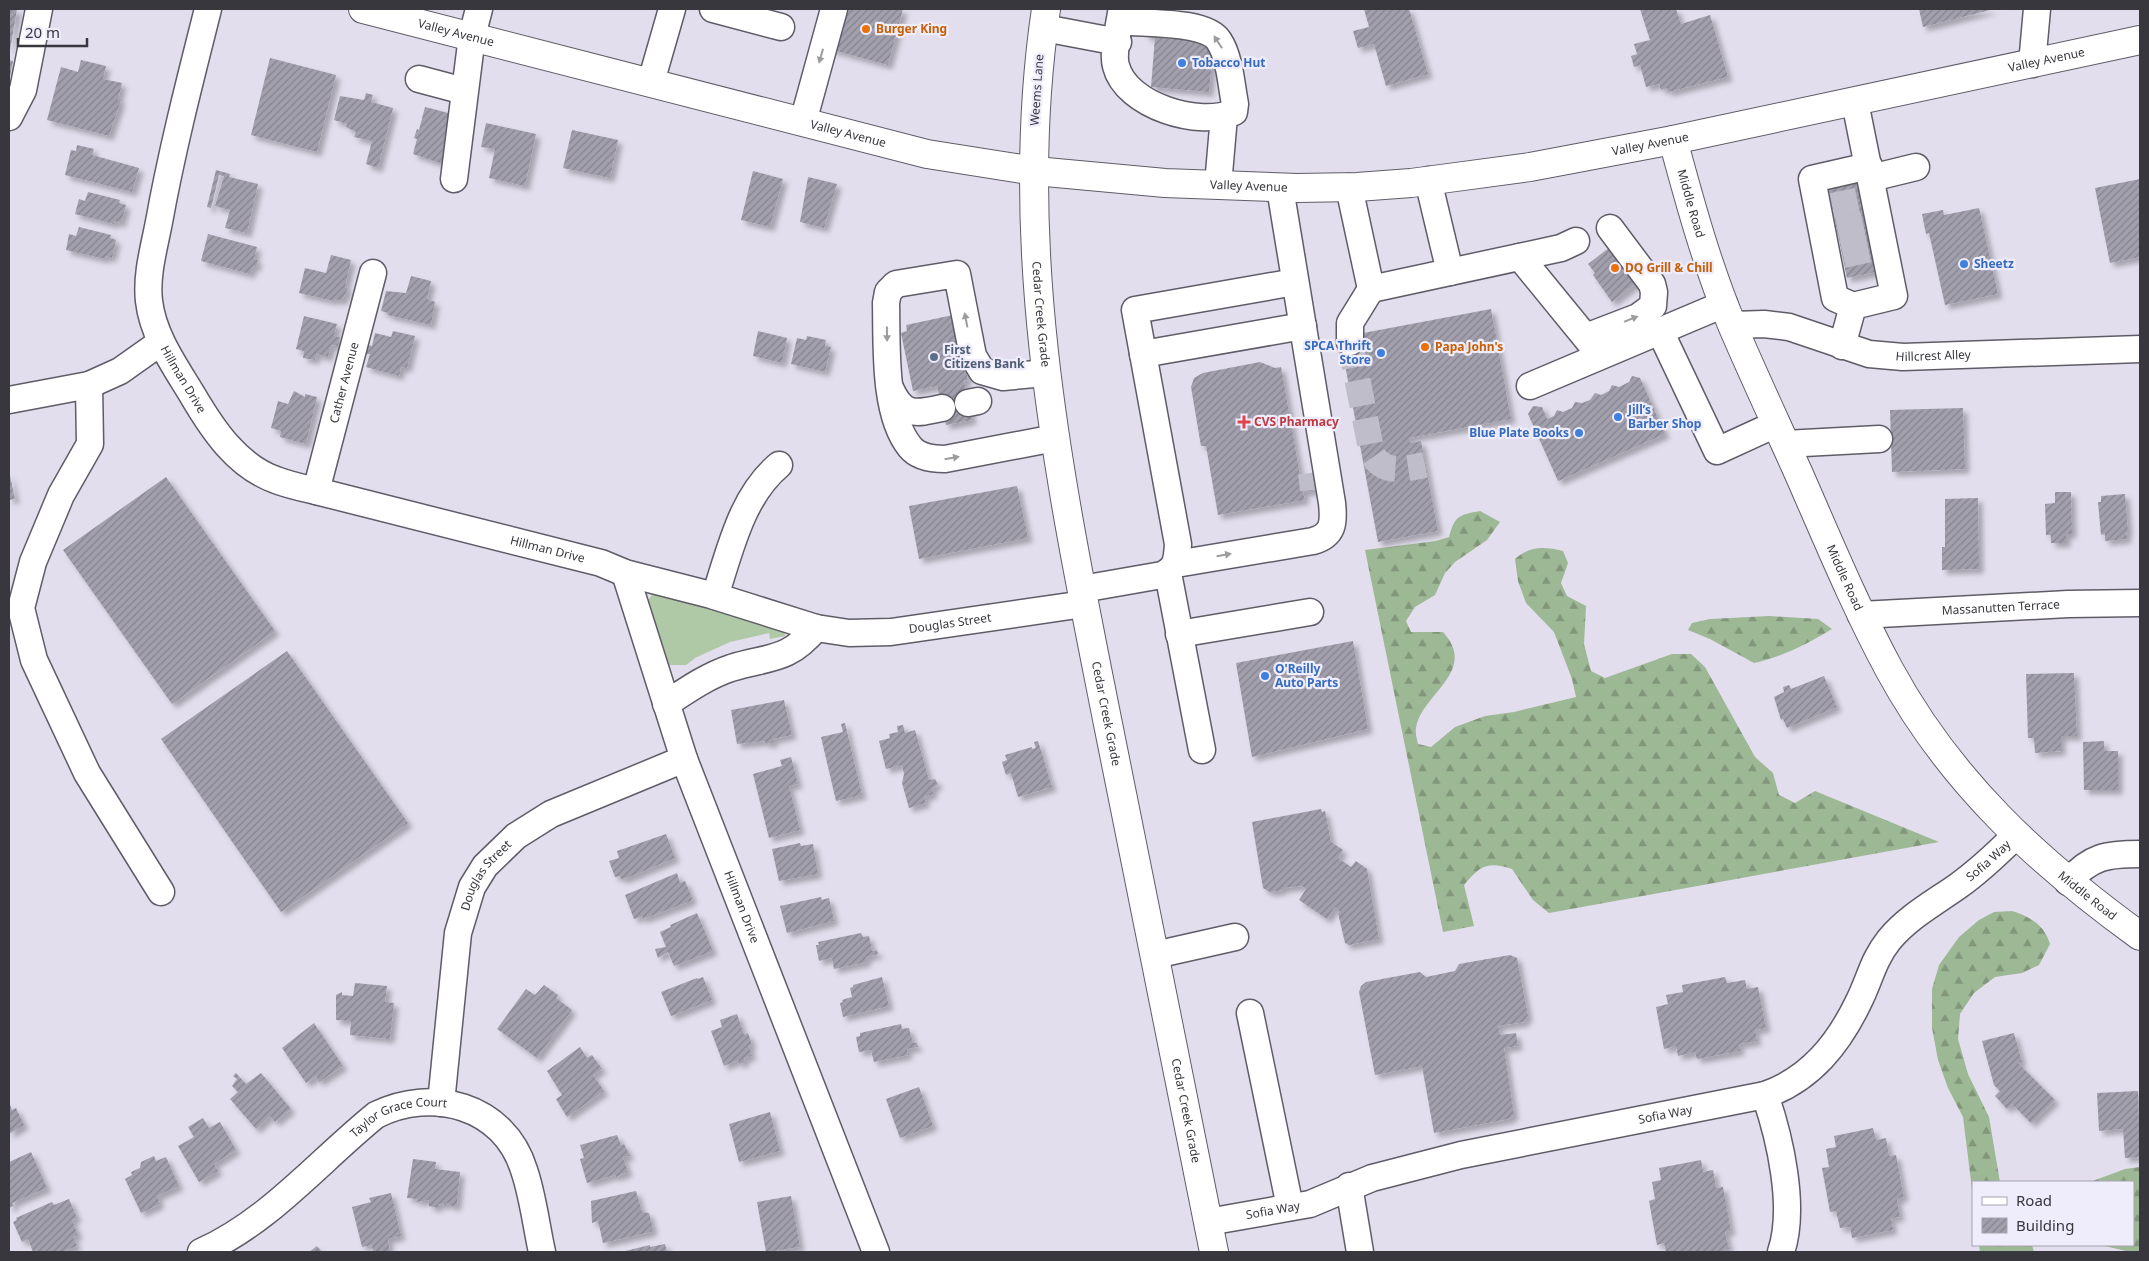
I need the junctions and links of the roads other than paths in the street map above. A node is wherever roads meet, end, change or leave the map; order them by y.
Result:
1 (39, 9) edge
2 (208, 9) edge
3 (363, 9) edge
4 (479, 9) edge
5 (672, 9) edge
6 (713, 9) edge
7 (834, 9) edge
8 (2037, 9) edge
9 (1045, 18) edge
10 (1119, 25) junction
11 (781, 27) dead end
12 (472, 36) junction
13 (2140, 40) edge
14 (2032, 64) junction
15 (420, 79) dead end
16 (651, 82) junction
17 (464, 91) junction
18 (1855, 102) junction
19 (1224, 116) junction
20 (9, 117) edge
21 (803, 122) junction
22 (1673, 140) junction
23 (1916, 167) dead end
24 (1035, 171) junction
25 (454, 179) dead end
26 (1428, 180) junction
27 (1869, 185) junction
28 (1218, 186) junction
29 (1349, 187) junction
30 (1280, 188) junction
31 (1610, 228) dead end
32 (1576, 241) dead end
33 (1520, 257) junction
34 (373, 272) dead end
35 (1450, 272) junction
36 (1295, 282) junction
37 (1371, 289) junction
38 (1853, 306) junction
39 (1728, 315) junction
40 (1303, 326) junction
41 (1660, 331) junction
42 (161, 342) junction
43 (1350, 342) tunnel mouth
44 (1842, 346) junction
45 (1593, 347) junction
46 (2140, 349) edge
47 (1143, 354) junction
48 (1045, 373) junction
49 (89, 384) junction
50 (1530, 386) dead end
51 (890, 387) junction
52 (1315, 398) junction
53 (9, 400) edge
54 (942, 408) dead end
55 (1781, 434) junction
56 (1055, 438) junction
57 (1879, 439) dead end
58 (778, 465) dead end
59 (316, 491) junction
60 (1290, 544) junction
61 (1172, 568) junction
62 (625, 573) junction
63 (715, 596) junction
64 (1083, 596) junction
65 (2140, 603) edge
66 (1310, 612) dead end
67 (1861, 615) junction
68 (816, 628) junction
69 (1179, 634) junction
70 (666, 704) junction
71 (1202, 750) dead end
72 (684, 759) junction
73 (2015, 836) junction
74 (2140, 854) edge
75 (2068, 882) junction
76 (160, 892) dead end
77 (2140, 936) edge
78 (1235, 937) dead end
79 (1155, 955) junction
80 (1250, 1013) dead end
81 (1765, 1095) junction
82 (441, 1103) junction
83 (1349, 1186) junction
84 (1290, 1207) junction
85 (1208, 1222) junction
86 (201, 1252) edge
87 (542, 1252) edge
88 (876, 1252) edge
89 (1214, 1252) edge
90 (1360, 1252) edge
91 (1781, 1252) edge

1 - 20 street
2 - 42 street, Hillman Drive
3 - 12 main road, Valley Avenue
4 - 12 street
5 - 16 street
6 - 11 street
7 -> 21 street
8 - 14 street
9 - 10 street
9 - 24 main road, Weems Lane
10 - 19 street
19 -> 10 street
12 - 16 main road, Valley Avenue
12 - 17 street
13 - 14 main road, Valley Avenue
14 - 18 main road, Valley Avenue
15 - 17 street
16 - 21 main road, Valley Avenue
17 - 25 street
18 - 22 main road, Valley Avenue
18 - 27 street
19 - 28 street
21 - 24 main road, Valley Avenue
22 - 26 main road, Valley Avenue
22 - 39 main road, Middle Road
23 - 27 street
24 - 28 main road, Valley Avenue
24 - 48 main road, Cedar Creek Grade
26 - 29 main road, Valley Avenue
26 - 35 street
27 - 38 street
27 - 38 street
28 - 30 main road, Valley Avenue
29 - 30 main road, Valley Avenue
29 - 37 street
30 - 36 street, Douglas Street
45 -> 31 street
32 - 33 street
33 - 35 street
33 - 45 street
34 - 59 street, Cather Avenue
35 - 37 street
36 - 40 street, Douglas Street
36 - 47 street
37 - 43 street
38 - 44 street
39 - 41 street
39 - 44 street, Hillcrest Alley
39 - 55 main road, Middle Road
40 - 47 street
40 - 52 street, Douglas Street
41 - 45 street
41 - 55 street
42 - 49 street
42 - 59 street, Hillman Drive
44 - 46 street, Hillcrest Alley
45 - 50 street
47 - 61 street
48 -> 51 street
48 - 56 main road, Cedar Creek Grade
49 - 53 street
49 - 76 street
51 - 54 street
51 -> 56 street
52 - 60 street
52 - 60 street, Douglas Street
55 - 57 street
55 - 67 main road, Middle Road
56 - 64 main road, Cedar Creek Grade
58 - 63 street
59 - 62 street, Hillman Drive
61 -> 60 street, Douglas Street
61 - 64 street, Douglas Street
61 - 69 street
62 - 63 street, Douglas Street
62 - 70 street, Hillman Drive
63 - 68 street, Douglas Street
64 - 68 street, Douglas Street
64 - 79 main road, Cedar Creek Grade
65 - 67 street, Massanutten Terrace
66 - 69 street
67 - 73 main road, Middle Road
68 - 70 street
69 - 71 street
70 - 72 street, Hillman Drive
72 - 82 street, Douglas Street
72 - 88 street, Hillman Drive
73 - 75 main road, Middle Road
73 - 81 street, Sofia Way
74 - 75 street
75 - 77 main road, Middle Road
78 - 79 street
79 - 85 main road, Cedar Creek Grade
80 - 84 street
81 - 83 street, Sofia Way
81 - 91 street
82 - 86 street, Taylor Grace Court
82 - 87 street, Taylor Grace Court
83 - 84 street, Sofia Way
83 - 90 street
84 - 85 street, Sofia Way
85 - 89 main road, Cedar Creek Grade

